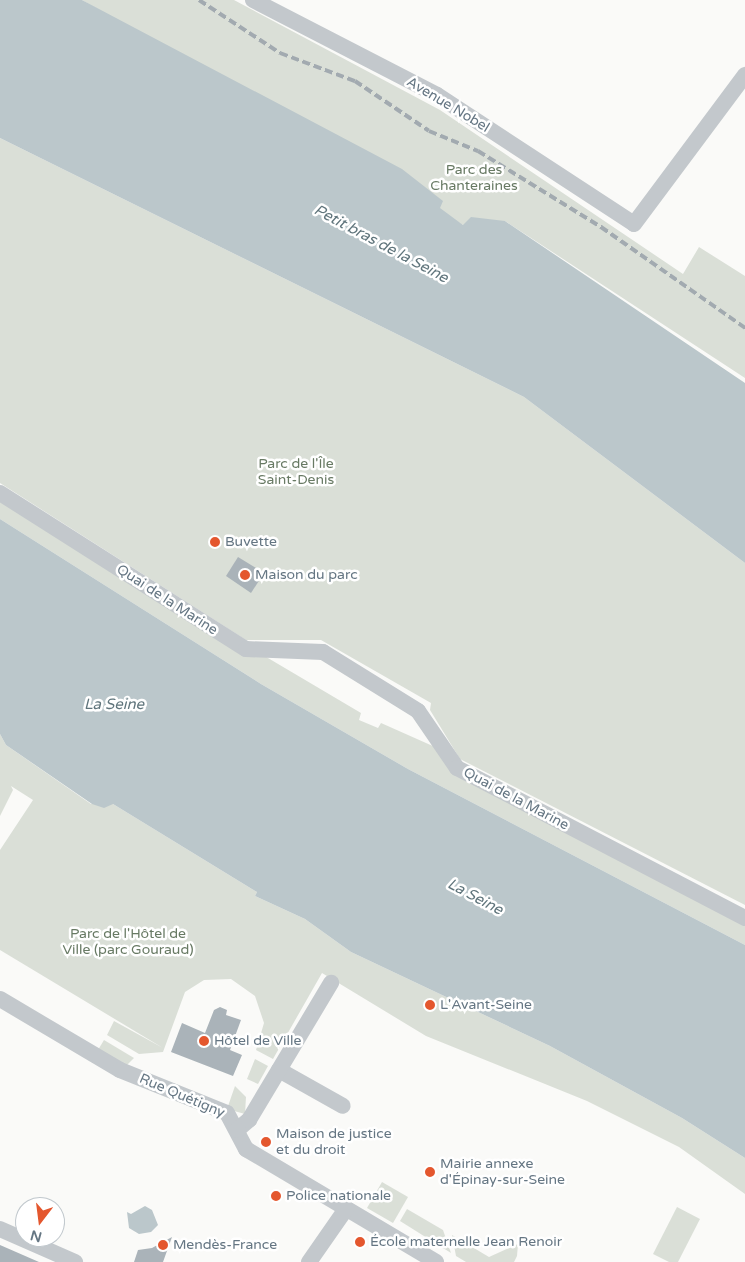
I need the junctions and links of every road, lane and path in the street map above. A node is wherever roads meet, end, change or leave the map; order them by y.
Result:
1 (253, 0) edge
2 (745, 75) edge
3 (0, 493) edge
4 (745, 918) edge
5 (330, 983) dead end
6 (0, 999) edge
7 (279, 1070) junction
8 (343, 1106) dead end
9 (237, 1130) junction
10 (346, 1210) junction
11 (0, 1229) edge
12 (75, 1262) edge
13 (309, 1262) edge
14 (436, 1262) edge

1 - 2 street, Avenue Nobel
3 - 4 street, Quai de la Marine
5 - 7 street
6 - 9 street, Rue Quétigny
7 - 8 street
7 - 9 street
9 - 10 street, Rue Quétigny
10 - 13 street
10 - 14 street, Rue Quétigny
11 - 12 street

